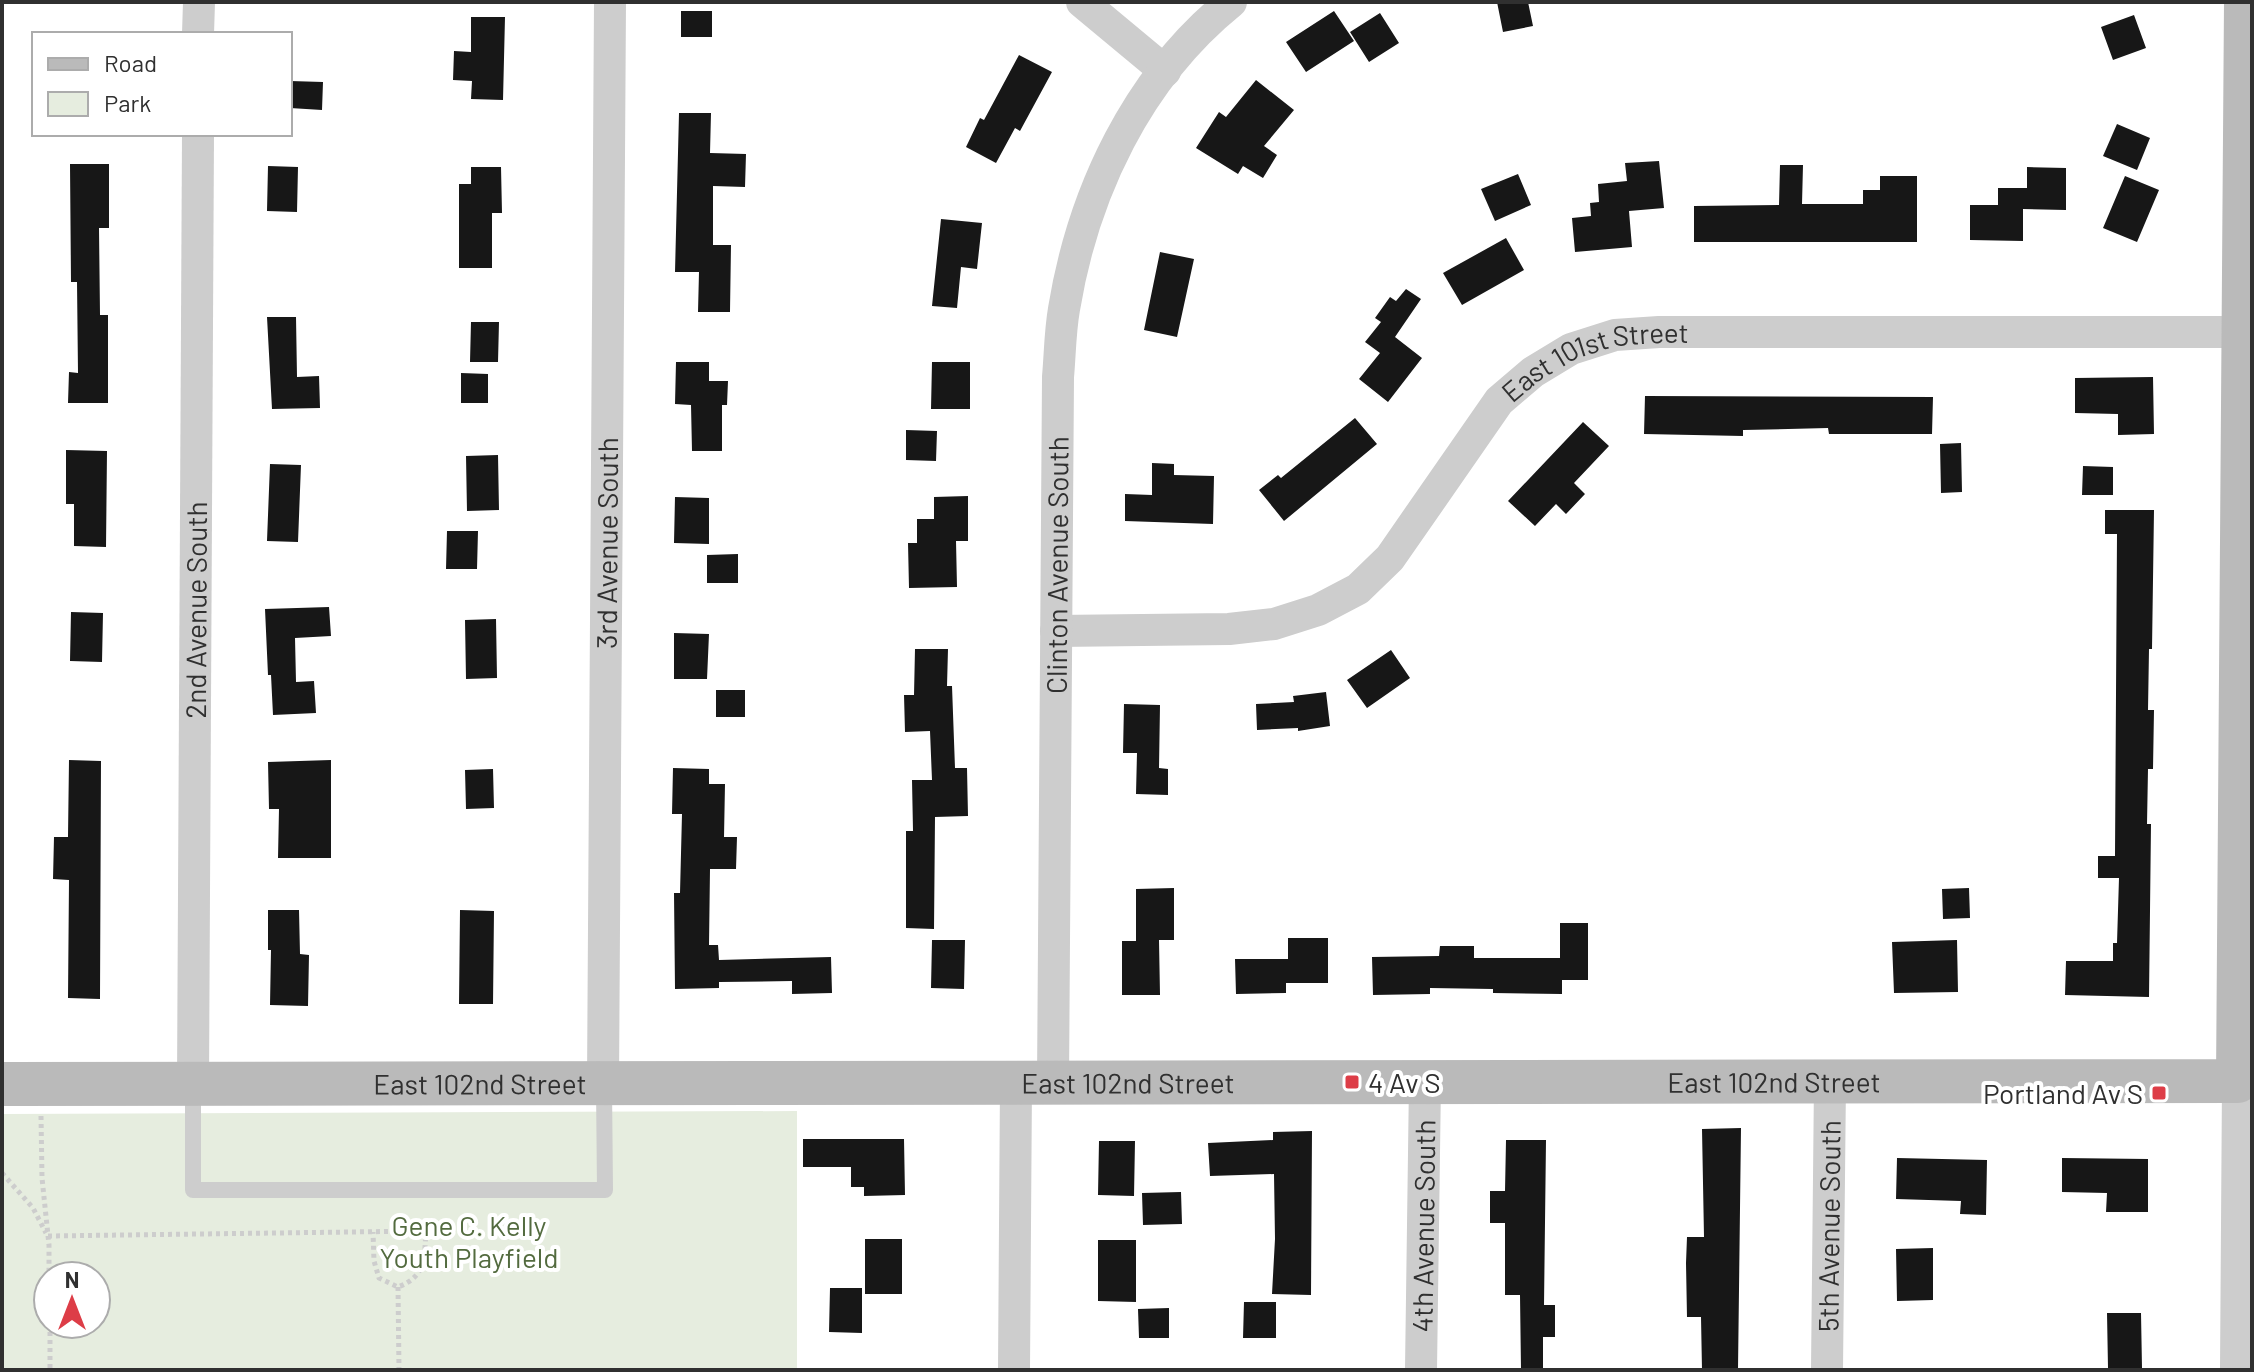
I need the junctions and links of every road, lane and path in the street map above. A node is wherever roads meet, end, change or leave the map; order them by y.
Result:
1 (199, 2) edge
2 (610, 2) edge
3 (1082, 2) edge
4 (1231, 2) edge
5 (2246, 2) edge
6 (198, 32) edge
7 (1165, 71) junction
8 (2249, 97) edge
9 (198, 136) edge
10 (2243, 332) junction
11 (1056, 631) junction
12 (1425, 1081) junction
13 (1830, 1081) junction
14 (2245, 1081) edge
15 (603, 1083) junction
16 (1035, 1083) junction
17 (2, 1084) edge
18 (193, 1084) junction
19 (41, 1115) dead end
20 (2, 1173) edge
21 (373, 1232) junction
22 (48, 1236) junction
23 (49, 1260) edge
24 (398, 1287) junction
25 (50, 1340) edge
26 (50, 1370) edge
27 (399, 1370) edge
28 (1014, 1370) edge
29 (1421, 1370) edge
30 (1827, 1370) edge
31 (2236, 1370) edge

1 - 6 street
2 - 15 street, 3rd Avenue South
3 - 7 street
4 - 7 street, Clinton Avenue South
5 - 8 street
7 - 11 street, Clinton Avenue South
8 - 10 street
9 - 18 street, 2nd Avenue South
10 - 11 street, East 101st Street
10 - 14 street
11 - 16 street, Clinton Avenue South
12 - 13 street, East 102nd Street
12 - 16 street, East 102nd Street
12 - 29 street, 4th Avenue South
13 - 14 street, East 102nd Street
13 - 30 street, 5th Avenue South
14 - 31 street
15 - 16 street, East 102nd Street
15 - 18 street, East 102nd Street
15 - 18 lane
16 - 28 street, Clinton Avenue South
17 - 18 street, East 102nd Street
19 - 22 path
20 - 22 path
21 - 22 path
21 - 24 path
21 - 24 path
22 - 23 path
24 - 27 path
25 - 26 path

